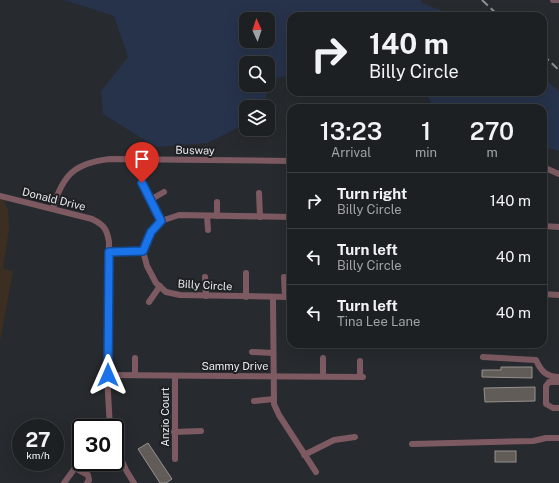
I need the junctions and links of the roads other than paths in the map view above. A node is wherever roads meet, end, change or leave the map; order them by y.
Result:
1 (553, 0) edge
2 (559, 0) edge
3 (287, 161) edge
4 (547, 168) edge
5 (559, 174) edge
6 (142, 183) dead end
7 (164, 192) dead end
8 (259, 193) dead end
9 (0, 196) edge
10 (150, 200) junction
11 (217, 202) dead end
12 (53, 208) junction
13 (208, 216) junction
14 (217, 216) junction
15 (260, 217) junction
16 (287, 217) edge
17 (161, 221) junction
18 (547, 226) edge
19 (559, 227) edge
20 (208, 230) dead end
21 (143, 251) junction
22 (109, 252) junction
23 (246, 273) dead end
24 (205, 277) dead end
25 (284, 278) dead end
26 (160, 286) junction
27 (287, 292) edge
28 (547, 294) edge
29 (559, 295) edge
30 (206, 296) junction
31 (246, 296) junction
32 (273, 297) junction
33 (287, 297) edge
34 (149, 302) dead end
35 (252, 352) dead end
36 (273, 353) junction
37 (483, 357) dead end
38 (135, 358) dead end
39 (323, 358) dead end
40 (360, 361) dead end
41 (108, 375) junction
42 (135, 375) junction
43 (174, 376) junction
44 (273, 376) junction
45 (323, 376) junction
46 (559, 377) edge
47 (559, 382) edge
48 (274, 399) junction
49 (254, 401) dead end
50 (559, 408) edge
51 (110, 419) edge
52 (201, 431) dead end
53 (174, 432) junction
54 (355, 438) dead end
55 (559, 438) edge
56 (412, 444) dead end
57 (304, 455) junction
58 (175, 459) dead end
59 (124, 466) edge
60 (316, 472) dead end
61 (90, 482) edge
62 (64, 483) edge
63 (134, 483) edge

1 - 2 street
3 - 12 street, Busway
4 - 5 street
6 - 10 street
7 - 10 street
8 - 15 street
9 - 12 street, Donald Drive
10 - 17 street
11 - 14 street
12 - 22 street, Donald Drive
13 - 14 street
13 - 17 street
13 - 20 street
14 - 15 street
15 - 16 street
17 - 21 street
18 - 19 street
21 - 22 street
21 - 26 street
22 - 41 street
23 - 31 street
24 - 30 street
25 - 27 street
26 - 30 street, Billy Circle
26 - 34 street
28 - 29 street
30 - 31 street, Billy Circle
31 - 32 street, Billy Circle
32 - 33 street, Billy Circle
32 - 36 street
35 - 36 street
36 - 44 street
37 - 46 street
38 - 42 street
39 - 45 street
40 - 45 street, Sammy Drive
41 - 42 street, Sammy Drive
41 - 51 street
42 - 43 street, Sammy Drive
43 - 44 street, Sammy Drive
43 - 53 street, Anzio Court
44 - 45 street, Sammy Drive
44 - 48 street
47 - 50 street
48 - 49 street
48 - 57 street
52 - 53 street
53 - 58 street, Anzio Court
54 - 57 street
55 - 56 street
57 - 60 street
59 - 63 street
61 - 62 street

